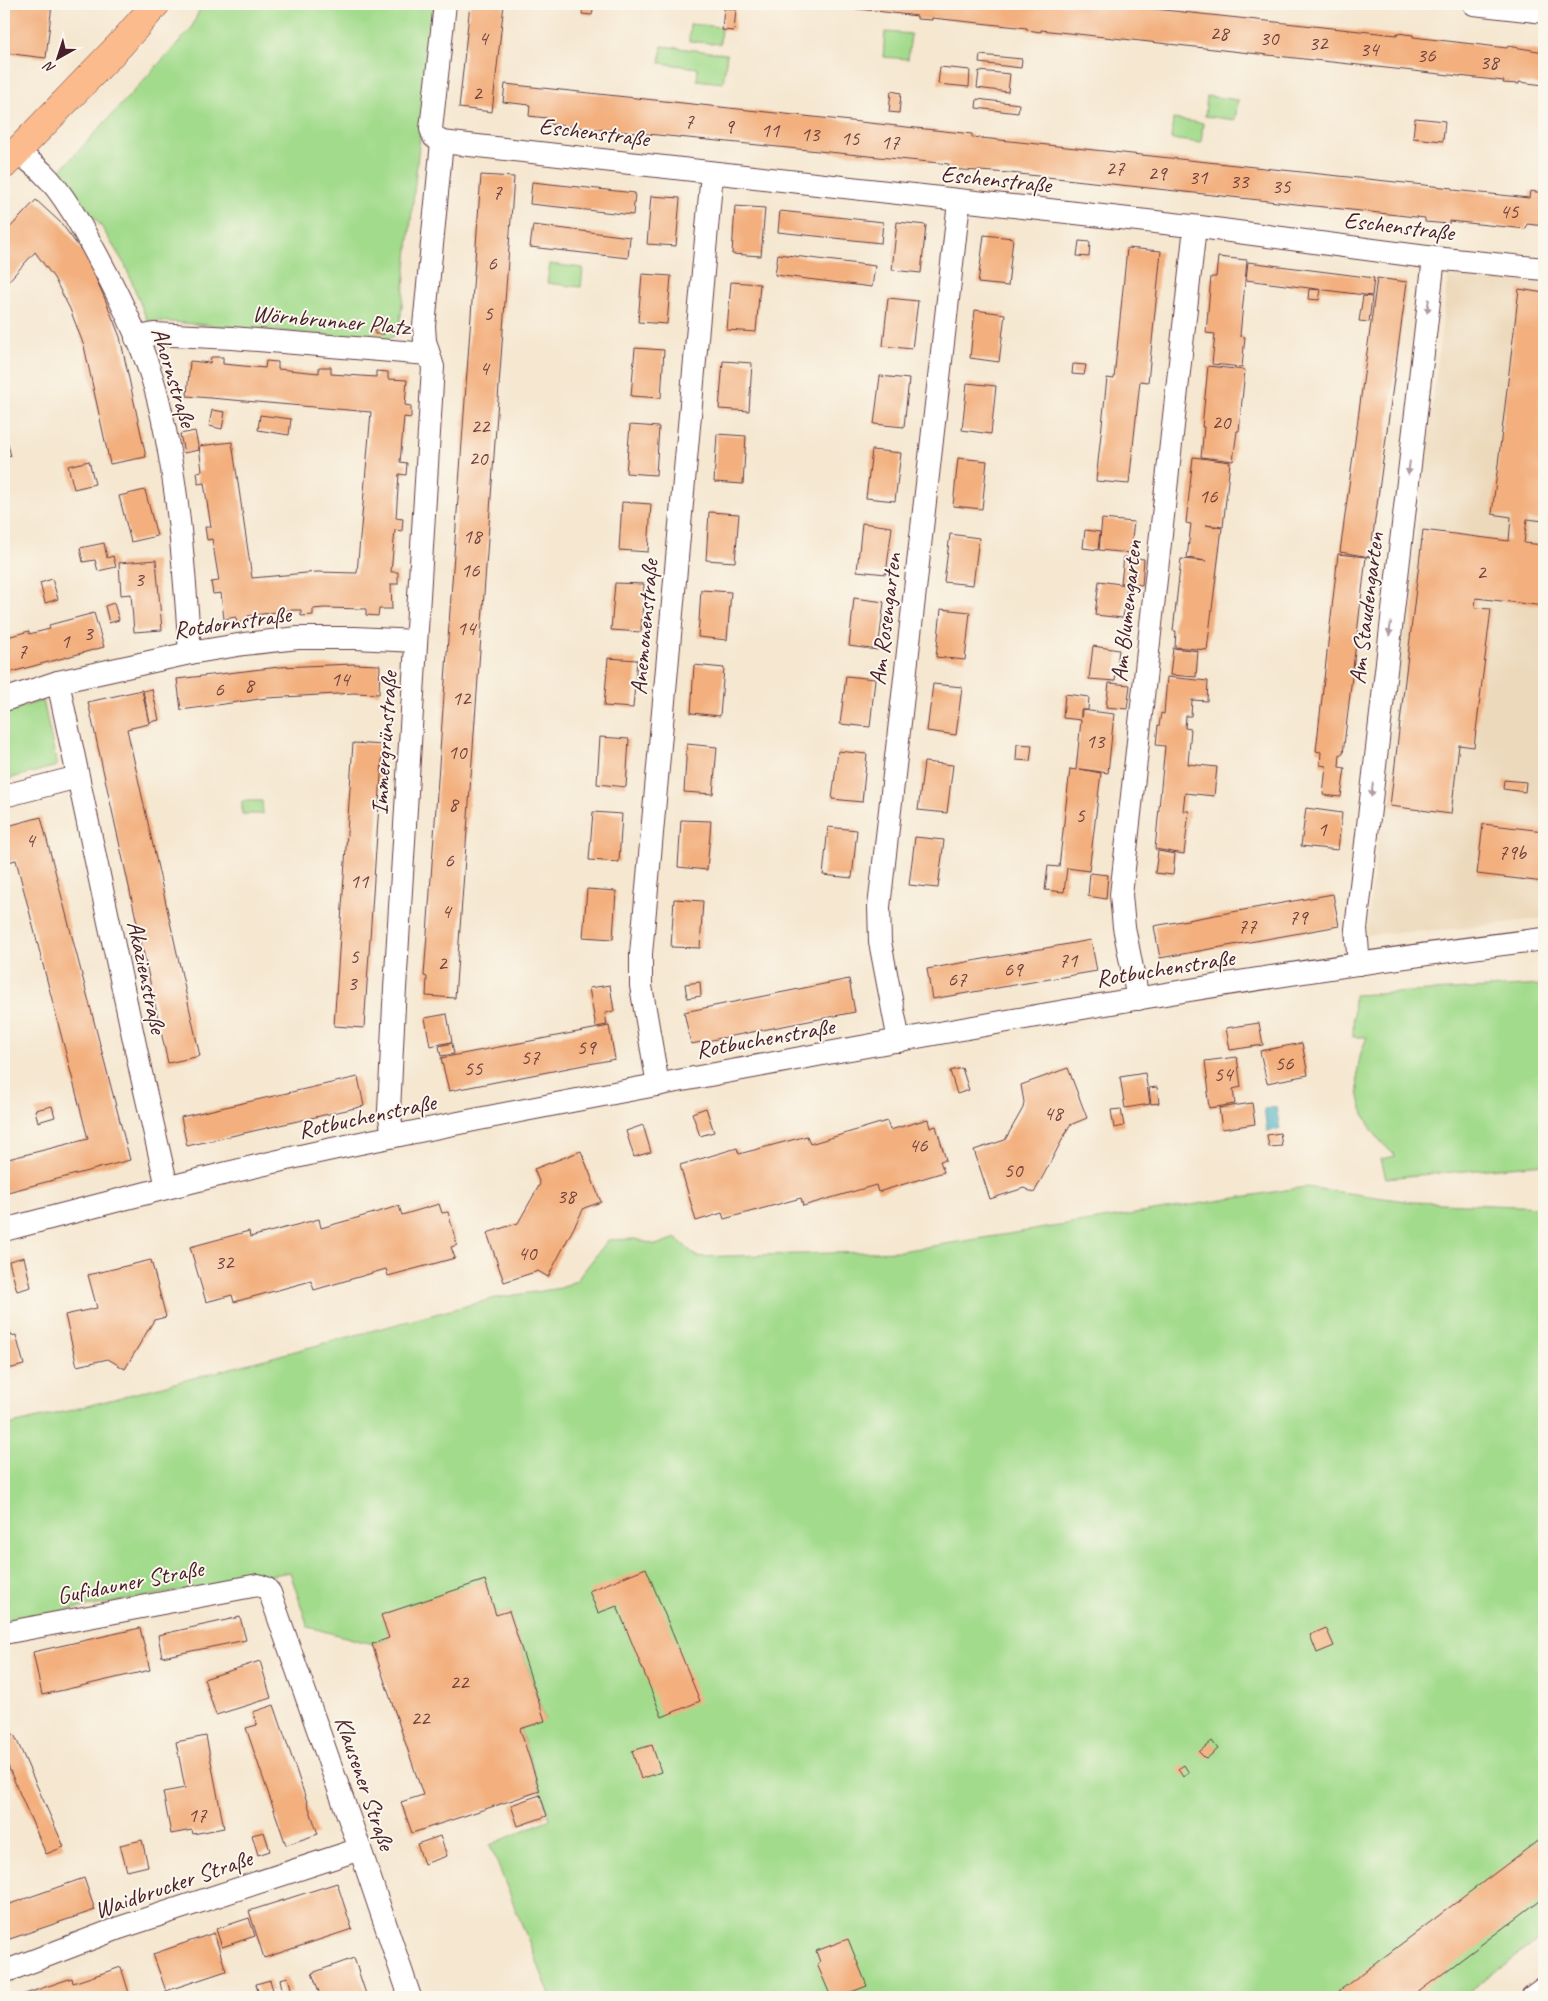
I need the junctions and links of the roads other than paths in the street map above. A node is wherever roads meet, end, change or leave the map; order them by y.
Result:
1 (156, 4) edge
2 (445, 4) edge
3 (1474, 4) edge
4 (1544, 12) edge
5 (442, 142) junction
6 (10, 158) edge
7 (712, 173) junction
8 (959, 202) junction
9 (1195, 227) junction
10 (1434, 258) junction
11 (1544, 269) edge
12 (136, 338) junction
13 (428, 354) junction
14 (416, 642) junction
15 (190, 653) junction
16 (58, 682) junction
17 (4, 700) edge
18 (78, 777) junction
19 (4, 796) edge
20 (1544, 939) edge
21 (1359, 964) junction
22 (1138, 999) junction
23 (898, 1041) junction
24 (658, 1084) junction
25 (393, 1136) junction
26 (168, 1187) junction
27 (4, 1230) edge
28 (266, 1588) joint
29 (4, 1633) edge
30 (360, 1849) junction
31 (4, 1972) edge
32 (1544, 1988) edge
33 (410, 1997) edge
34 (1532, 1997) edge

1 - 6 main road
2 - 5 street
3 - 4 street
5 - 7 street, Eschenstraße
5 - 13 street, Wörnbrunner Platz
6 - 12 street, Ahornstraße
7 - 8 street, Eschenstraße
7 - 24 street, Anemonenstraße
8 - 9 street, Eschenstraße
8 - 23 street, Am Rosengarten
9 - 10 street, Eschenstraße
9 - 22 street, Am Blumengarten
10 - 11 street, Eschenstraße
10 -> 21 street, Am Staudengarten
12 - 13 street, Wörnbrunner Platz
12 - 15 street, Ahornstraße
13 - 14 street, Immergrünstraße
14 - 15 street, Rotdornstraße
14 - 25 street, Immergrünstraße
15 - 16 street, Rotdornstraße
16 - 17 street, Rotdornstraße
16 - 18 street, Akazienstraße
18 - 19 street
18 - 26 street, Akazienstraße
20 - 21 street, Rotbuchenstraße
21 - 22 street, Rotbuchenstraße
22 - 23 street, Rotbuchenstraße
23 - 24 street, Rotbuchenstraße
24 - 25 street, Rotbuchenstraße
25 - 26 street, Rotbuchenstraße
26 - 27 street, Rotbuchenstraße
28 - 29 street, Gufidauner Straße
28 - 30 street, Klausener Straße
30 - 31 street, Waidbrucker Straße
30 - 33 street, Klausener Straße
32 - 34 street

